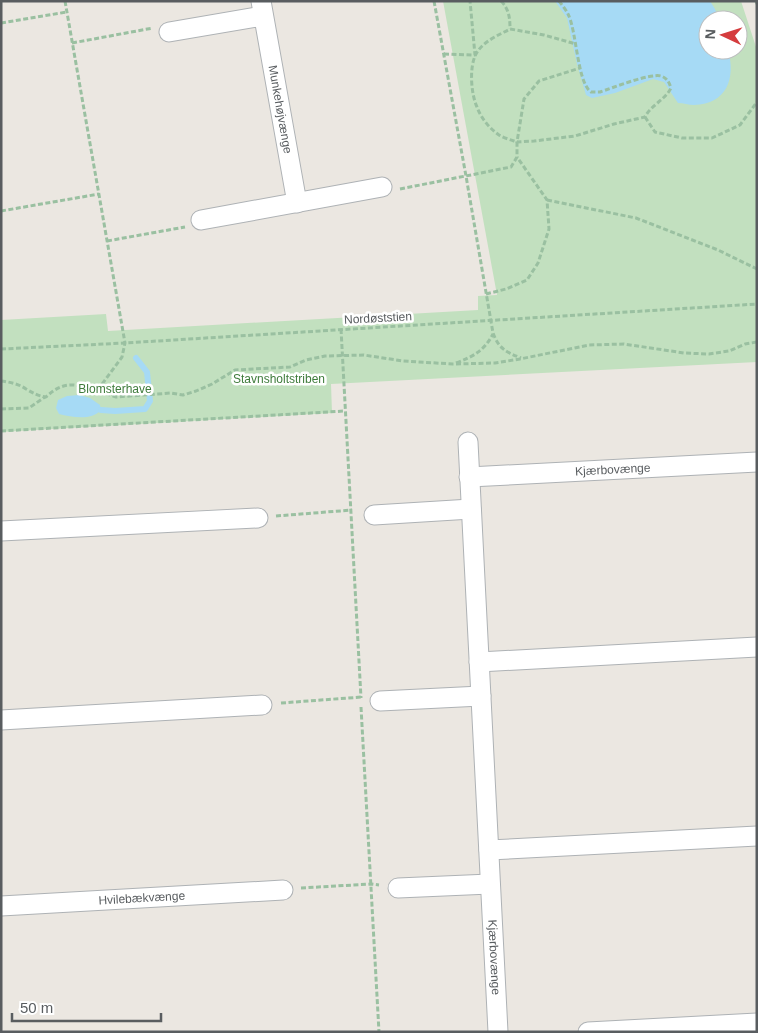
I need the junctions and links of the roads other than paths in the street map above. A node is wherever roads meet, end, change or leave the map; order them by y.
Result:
1 (262, 9) edge
2 (169, 32) road end
3 (382, 188) road end
4 (297, 203) junction
5 (201, 220) road end
6 (468, 442) dead end
7 (757, 462) edge
8 (469, 477) junction
9 (471, 509) junction
10 (374, 514) dead end
11 (258, 518) road end
12 (1, 531) edge
13 (757, 647) edge
14 (479, 662) junction
15 (481, 696) junction
16 (380, 701) dead end
17 (262, 705) road end
18 (1, 720) edge
19 (757, 836) edge
20 (489, 850) junction
21 (490, 884) junction
22 (398, 888) dead end
23 (283, 890) road end
24 (1, 906) edge
25 (757, 1023) edge
26 (498, 1032) edge
27 (588, 1032) edge

1 - 2 street, Munkehøjvænge
1 - 4 street, Munkehøjvænge
3 - 4 street
4 - 5 street
6 - 8 street, Kjærbovænge
7 - 8 street, Kjærbovænge
8 - 9 street, Kjærbovænge
9 - 10 street
9 - 14 street, Kjærbovænge
11 - 12 street
13 - 14 street
14 - 15 street, Kjærbovænge
15 - 16 street
15 - 20 street, Kjærbovænge
17 - 18 street
19 - 20 street
20 - 21 street, Kjærbovænge
21 - 22 street
21 - 26 street, Kjærbovænge
23 - 24 street, Hvilebækvænge
25 - 27 street

